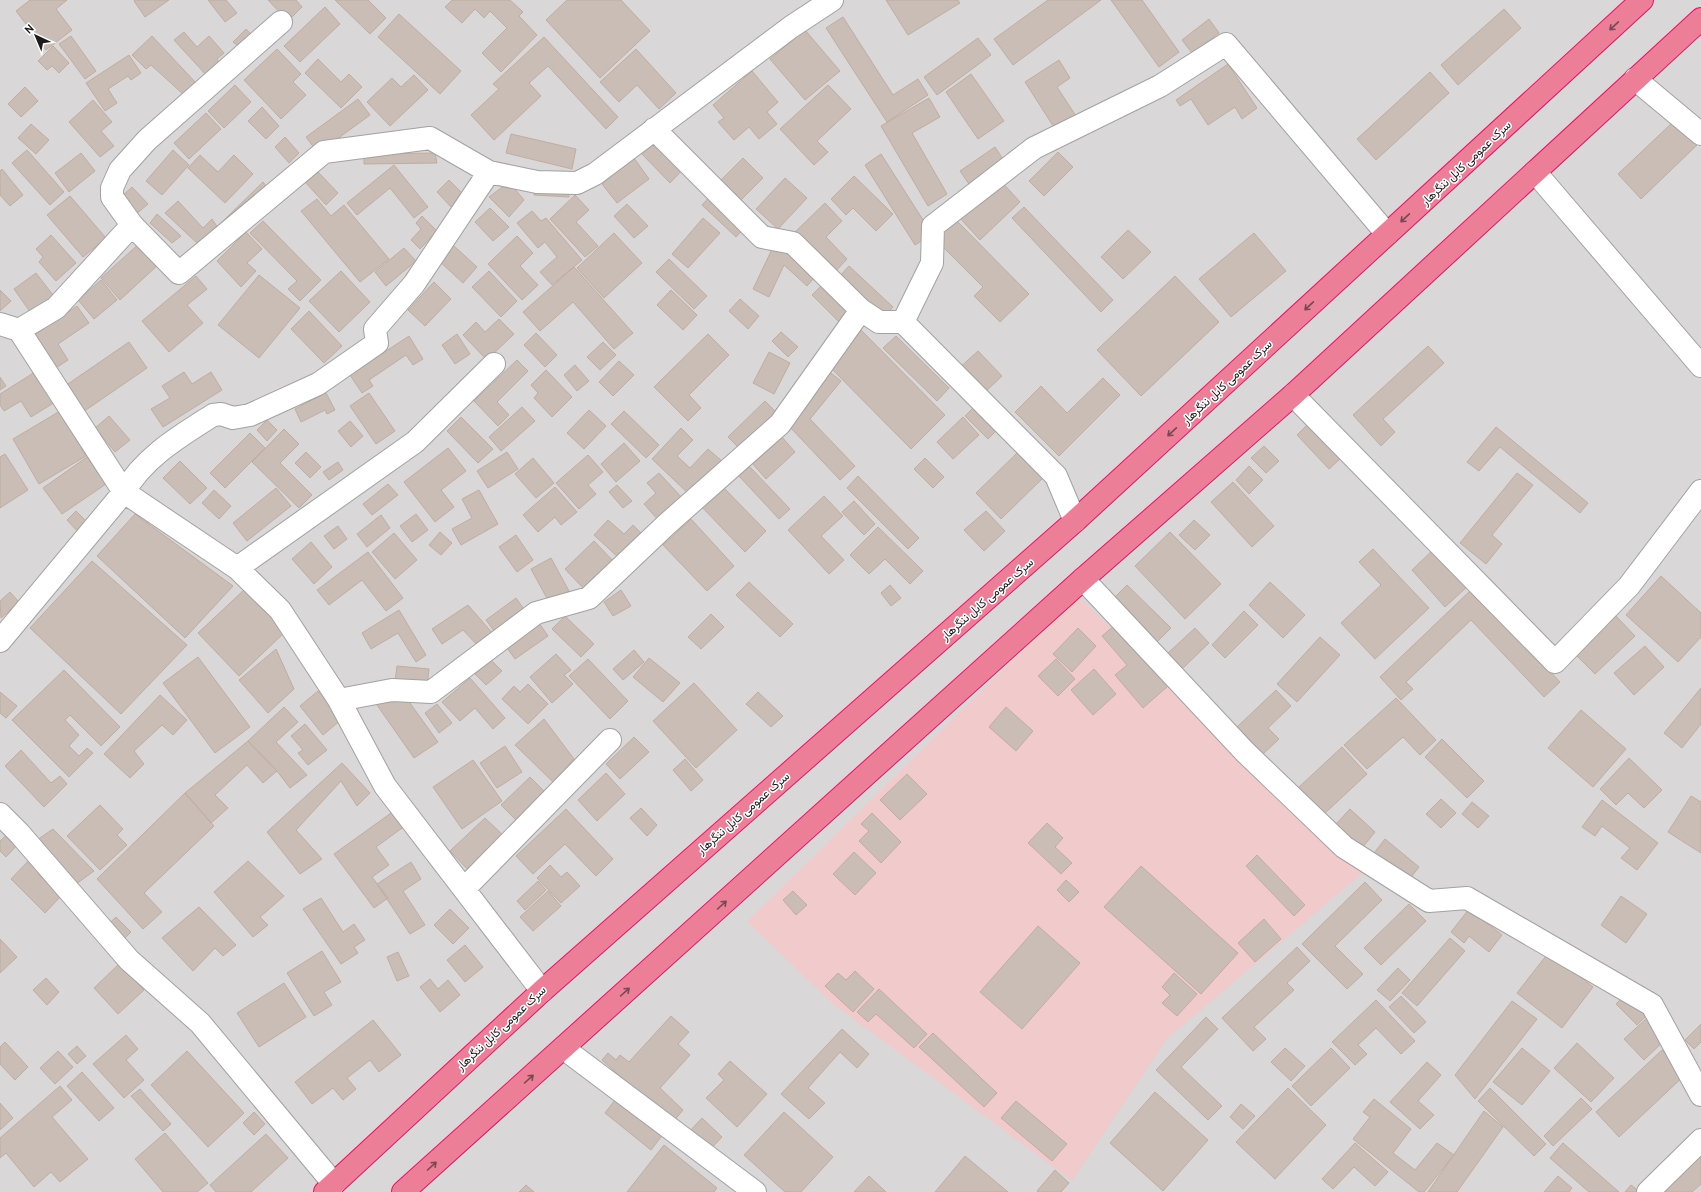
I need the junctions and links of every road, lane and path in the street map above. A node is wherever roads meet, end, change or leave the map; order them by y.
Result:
1 (832, 0) edge
2 (1642, 0) edge
3 (1701, 19) edge
4 (281, 22) dead end
5 (1635, 78) junction
6 (654, 129) junction
7 (1701, 134) edge
8 (489, 172) junction
9 (1534, 172) junction
10 (132, 225) junction
11 (1387, 234) junction
12 (861, 310) junction
13 (903, 322) junction
14 (9, 327) edge
15 (494, 364) dead end
16 (1701, 366) edge
17 (1293, 395) junction
18 (1701, 491) edge
19 (124, 492) junction
20 (1075, 521) junction
21 (237, 568) junction
22 (1083, 579) junction
23 (0, 641) edge
24 (339, 700) junction
25 (610, 740) dead end
26 (0, 814) edge
27 (464, 889) junction
28 (542, 991) junction
29 (563, 1048) junction
30 (1701, 1095) edge
31 (1701, 1140) edge
32 (330, 1188) edge
33 (403, 1192) edge
34 (755, 1192) edge
35 (1648, 1192) edge

1 - 6 street
2 -> 11 highway, سرک عمومی کابل ننگرهار
3 - 5 highway
4 - 10 street
5 - 7 street
5 - 9 highway
6 - 8 street
6 - 12 street
8 - 10 street
8 - 19 street
9 - 16 street
9 - 17 highway
10 - 14 street
11 - 13 street
11 -> 20 highway, سرک عمومی کابل ننگرهار
12 - 13 street
12 - 24 street
13 - 20 street
14 - 19 street
15 - 21 street
17 - 18 street
17 - 22 highway
19 - 21 street
19 - 23 street
20 - 28 highway, سرک عمومی کابل ننگرهار
21 - 24 street
29 -> 22 highway
22 - 30 street
24 - 27 street
25 - 27 street
26 - 32 street
27 - 28 street
28 - 32 highway, سرک عمومی کابل ننگرهار
33 -> 29 highway
29 - 34 street
31 - 35 street

